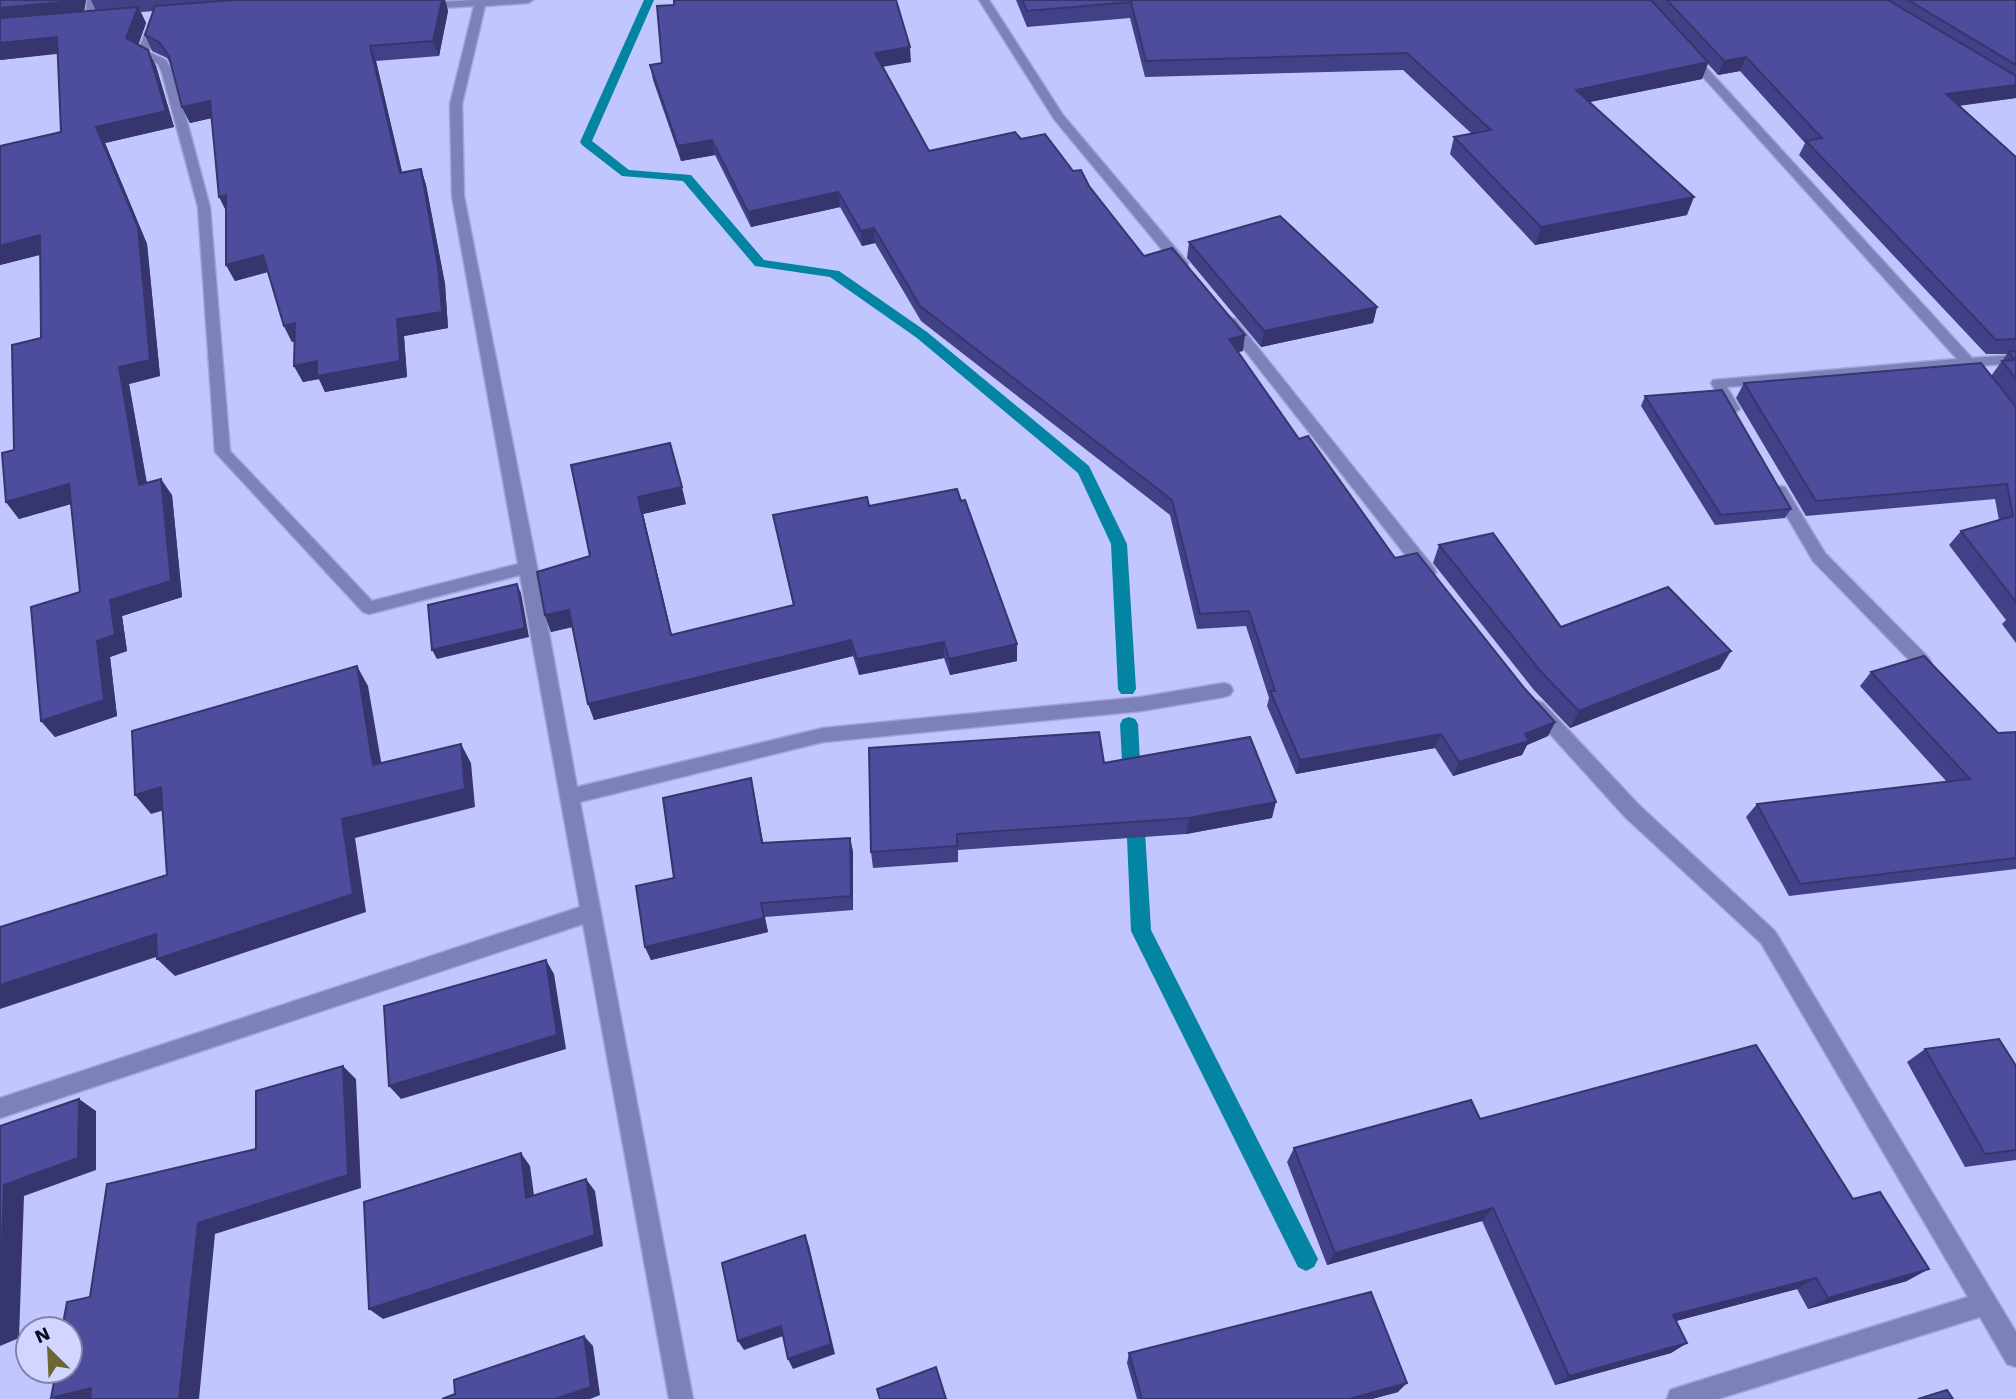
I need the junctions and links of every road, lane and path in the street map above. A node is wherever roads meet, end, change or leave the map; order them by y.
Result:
1 (92, 0) edge
2 (528, 0) edge
3 (984, 0) edge
4 (480, 3) edge
5 (411, 6) edge
6 (157, 17) edge
7 (117, 20) edge
8 (90, 22) junction
9 (77, 23) edge
10 (1684, 50) edge
11 (1191, 276) edge
12 (1216, 306) edge
13 (2016, 359) edge
14 (1968, 361) junction
15 (1984, 382) edge
16 (1738, 418) edge
17 (1772, 476) edge
18 (529, 567) junction
19 (1443, 591) edge
20 (1922, 662) edge
21 (1224, 690) dead end
22 (1526, 696) edge
23 (571, 796) junction
24 (589, 913) junction
25 (0, 1108) edge
26 (1986, 1303) junction
27 (2016, 1355) edge
28 (681, 1399) edge
29 (1679, 1399) edge

1 - 8 street
2 - 4 street
3 - 11 street
4 - 5 street
4 - 18 street
6 - 18 street
7 - 8 street
8 - 9 street
10 - 14 street
12 - 19 street
13 - 14 street
14 - 15 street
14 - 16 street
17 - 20 street
18 - 23 street
21 - 23 street
22 - 26 street
23 - 24 street
24 - 25 street
24 - 28 street
26 - 27 street
26 - 29 street

